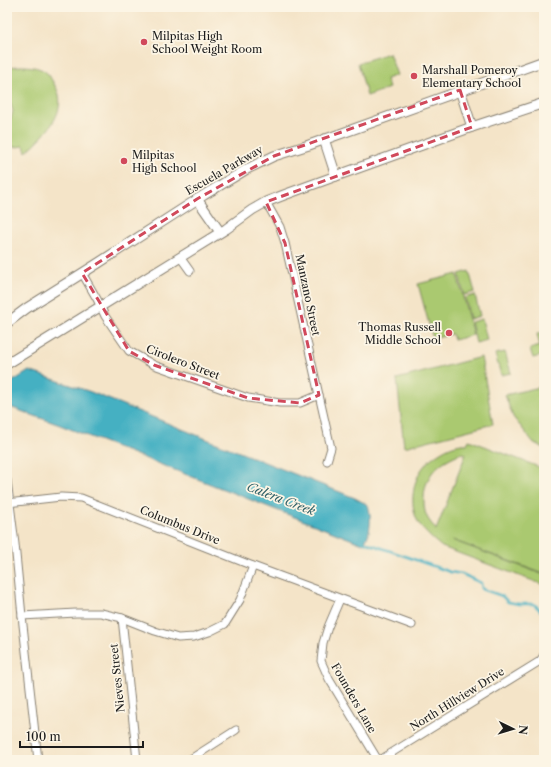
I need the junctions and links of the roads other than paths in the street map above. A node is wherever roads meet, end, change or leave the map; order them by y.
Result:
1 (544, 61) edge
2 (460, 90) junction
3 (544, 103) edge
4 (472, 127) junction
5 (324, 139) junction
6 (336, 176) junction
7 (197, 199) junction
8 (266, 202) junction
9 (220, 232) junction
10 (180, 257) junction
11 (190, 271) dead end
12 (82, 273) junction
13 (101, 307) junction
14 (7, 323) edge
15 (7, 364) edge
16 (319, 395) junction
17 (327, 461) dead end
18 (7, 480) edge
19 (8, 503) edge
20 (253, 566) junction
21 (340, 599) junction
22 (22, 616) junction
23 (122, 618) junction
24 (412, 625) dead end
25 (544, 655) edge
26 (236, 730) dead end
27 (38, 760) edge
28 (137, 760) edge
29 (189, 760) edge
30 (379, 760) edge

1 - 2 street, Escuela Parkway
2 - 4 street
2 - 5 street, Escuela Parkway
3 - 4 street
4 - 6 street
5 - 6 street
5 - 7 street, Escuela Parkway
6 - 8 street
7 - 9 street
7 - 12 street, Escuela Parkway
8 - 9 street
8 - 16 street, Manzano Street
9 - 10 street
10 - 11 street
10 - 13 street
12 - 13 street, Cirolero Street
12 - 14 street, Escuela Parkway
13 - 15 street
13 - 16 street, Cirolero Street
16 - 17 street, Manzano Street
18 - 19 street
19 - 20 street, Columbus Drive
19 - 22 street
20 - 21 street, Columbus Drive
20 - 23 street
21 - 24 street, Columbus Drive
21 - 30 street, Founders Lane
22 - 23 street
22 - 27 street
23 - 28 street, Nieves Street
25 - 30 street, North Hillview Drive
26 - 29 street

